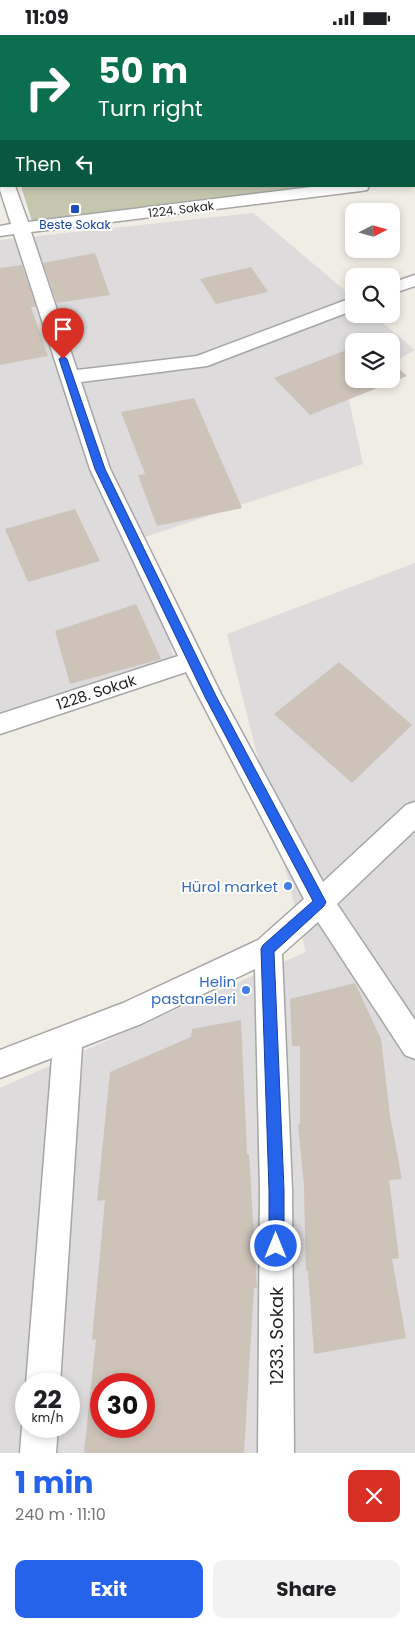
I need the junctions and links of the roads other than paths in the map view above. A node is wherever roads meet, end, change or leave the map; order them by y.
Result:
1 (7, 187) edge
2 (353, 187) edge
3 (10, 230) edge
4 (415, 280) edge
5 (400, 286) edge
6 (345, 306) edge
7 (69, 377) junction
8 (193, 661) junction
9 (0, 724) edge
10 (415, 813) edge
11 (320, 902) junction
12 (268, 949) junction
13 (68, 1038) junction
14 (415, 1045) edge
15 (0, 1064) edge
16 (44, 1373) edge
17 (39, 1438) edge
18 (38, 1453) edge
19 (276, 1453) edge

1 - 3 street
2 - 3 street, 1224. Sokak
3 - 7 street
4 - 5 street
6 - 7 street
7 - 8 street
8 - 9 street, 1228. Sokak
8 - 11 street
10 - 11 street
11 - 12 street
11 - 14 street
12 - 13 street
12 - 19 street, 1233. Sokak
13 - 15 street
13 - 16 street
17 - 18 street

